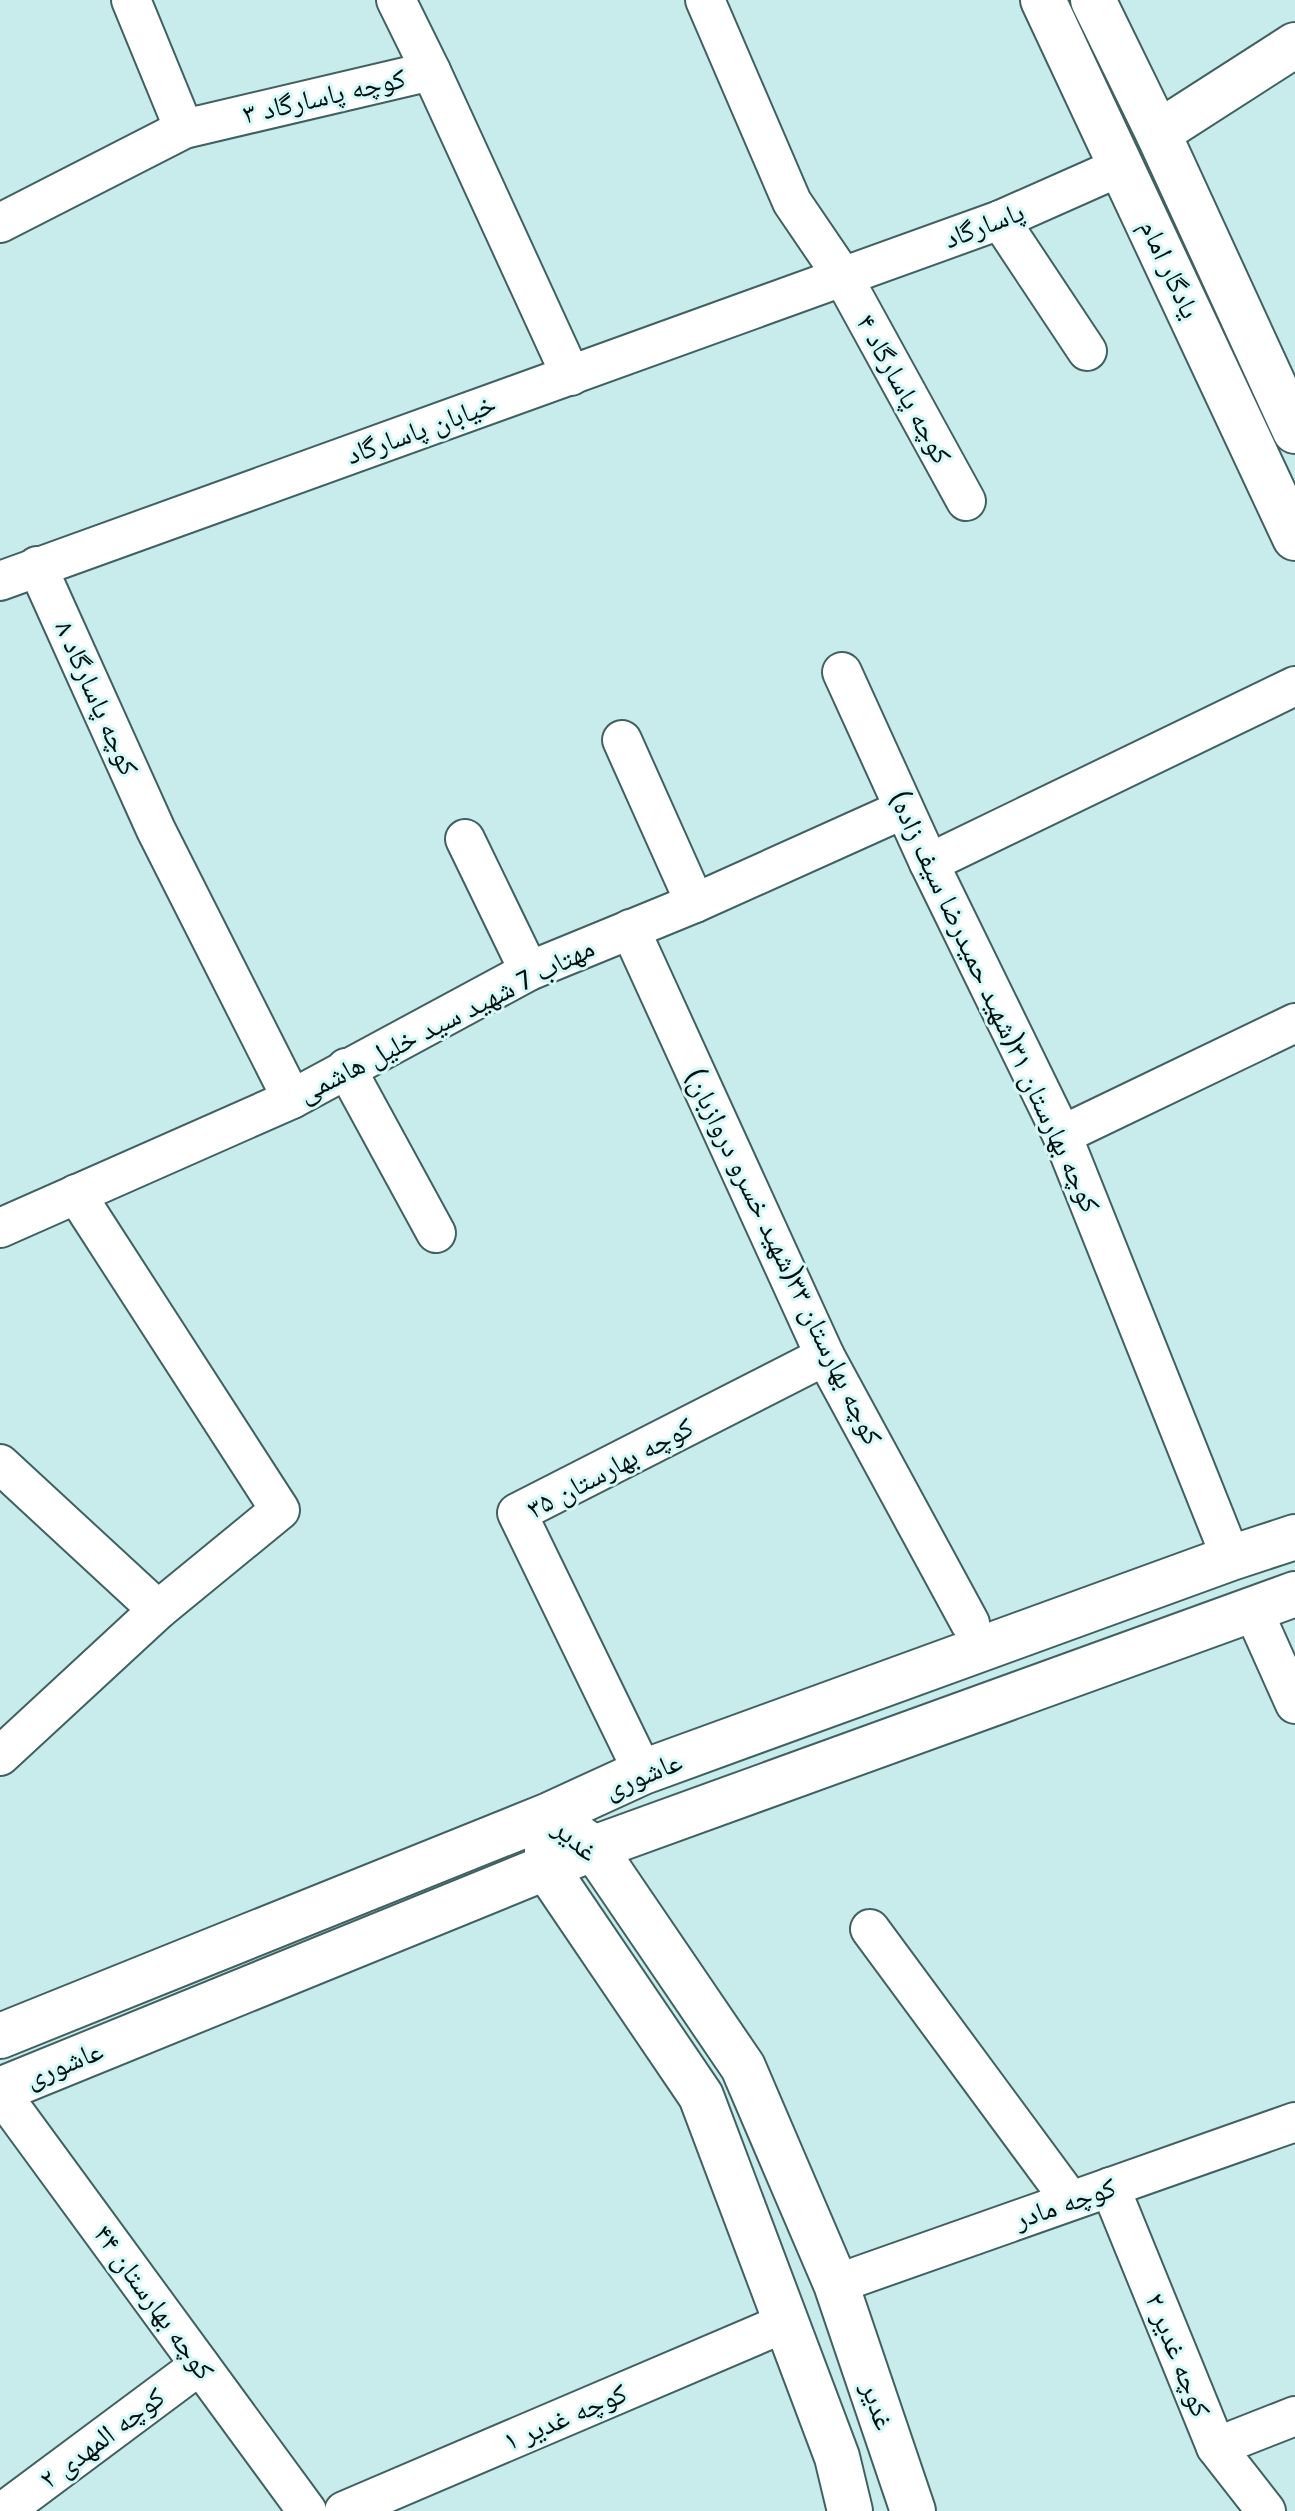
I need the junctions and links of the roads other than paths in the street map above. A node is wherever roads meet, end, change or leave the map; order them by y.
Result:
1 (131, 0) edge
2 (396, 0) edge
3 (705, 0) edge
4 (1043, 0) edge
5 (1093, 0) edge
6 (1295, 45) edge
7 (431, 71) junction
8 (184, 129) junction
9 (1158, 133) junction
10 (1122, 166) junction
11 (1000, 220) junction
12 (0, 223) edge
13 (843, 277) junction
14 (1087, 351) dead end
15 (571, 376) junction
16 (1295, 431) edge
17 (966, 501) dead end
18 (1295, 538) edge
19 (37, 566) junction
20 (0, 581) edge
21 (842, 672) dead end
22 (1295, 686) edge
23 (622, 740) dead end
24 (904, 809) junction
25 (465, 839) dead end
26 (929, 863) junction
27 (695, 903) junction
28 (630, 929) junction
29 (529, 971) junction
30 (1295, 1023) edge
31 (346, 1068) junction
32 (292, 1099) junction
33 (1062, 1135) junction
34 (76, 1194) junction
35 (0, 1228) edge
36 (436, 1233) dead end
37 (825, 1356) junction
38 (0, 1464) edge
39 (1295, 1537) edge
40 (1231, 1558) junction
41 (1295, 1594) edge
42 (1252, 1608) junction
43 (158, 1610) junction
44 (970, 1623) dead end
45 (1295, 1704) edge
46 (0, 1756) edge
47 (643, 1772) junction
48 (547, 1816) junction
49 (594, 1848) junction
50 (547, 1869) junction
51 (870, 1929) dead end
52 (3, 2030) edge
53 (743, 2067) junction
54 (0, 2091) edge
55 (701, 2096) junction
56 (1295, 2122) edge
57 (1110, 2187) junction
58 (1070, 2200) junction
59 (836, 2284) junction
60 (787, 2322) junction
61 (200, 2365) junction
62 (1295, 2416) edge
63 (1216, 2447) junction
64 (4, 2511) edge
65 (307, 2511) edge
66 (344, 2511) edge
67 (850, 2511) edge
68 (913, 2511) edge
69 (1266, 2511) edge

1 - 8 street
2 - 7 street
3 - 13 street, کوچه پاسارگاد ۴
4 - 10 street, یادگار امام
5 - 9 street, یادگار امام
6 - 9 street
7 - 8 street, کوچه پاسارگاد ۳
7 - 15 street, کوچه پاسارگاد ۳
8 - 12 street, کوچه پاسارگاد ۳
9 - 16 street, یادگار امام
10 - 11 street, پاسارگاد
10 - 18 street, یادگار امام
11 - 13 street, پاسارگاد
11 - 14 street
13 - 15 street, خیابان پاسارگاد
13 - 17 street, کوچه پاسارگاد ۴
15 - 19 street, خیابان پاسارگاد
19 - 20 street, خیابان پاسارگاد
19 - 32 street, کوچه پاسارگاد ۸
21 - 24 street, کوچه بهارستان ۳۱(شهید حمیدرضا سیف زاده)
22 - 26 street
23 - 27 street
24 - 26 street, کوچه بهارستان ۳۱(شهید حمیدرضا سیف زاده)
24 - 27 street, مهتاب 7 شهید سید خلیل هاشمی
25 - 29 street
26 - 33 street, کوچه بهارستان ۳۱(شهید حمیدرضا سیف زاده)
27 - 28 street, مهتاب 7 شهید سید خلیل هاشمی
28 - 29 street, مهتاب 7 شهید سید خلیل هاشمی
28 - 37 street, کوچه بهارستان ۳۳(شهید خسرو دروازبان)
29 - 31 street, مهتاب 7 شهید سید خلیل هاشمی
30 - 33 street
31 - 32 street, مهتاب 7 شهید سید خلیل هاشمی
31 - 36 street
32 - 34 street, مهتاب 7 شهید سید خلیل هاشمی
33 - 40 street, کوچه بهارستان ۳۱(شهید حمیدرضا سیف زاده)
34 - 35 street, مهتاب 7 شهید سید خلیل هاشمی
34 - 43 street
37 - 44 street, کوچه بهارستان ۳۳(شهید خسرو دروازبان)
37 - 47 street, کوچه بهارستان ۳۵
38 - 43 street
39 - 40 street, عاشوری
40 - 47 street, عاشوری
41 - 42 street, عاشوری
42 - 45 street
42 - 49 street, عاشوری
43 - 46 street
47 - 48 street, عاشوری
48 - 49 street, غدیر
48 - 50 street, غدیر
48 - 52 street, عاشوری
49 - 50 street, عاشوری
49 - 53 street, غدیر
50 - 54 street, عاشوری
50 - 55 street, غدیر
51 - 58 street
53 - 55 street
53 - 59 street, غدیر
54 - 61 street, کوچه بهارستان ۴۴
55 - 60 street, غدیر
56 - 57 street, کوچه مادر
57 - 58 street, کوچه مادر
57 - 63 street, کوچه غدیر ۲
58 - 59 street, کوچه مادر
59 - 68 street, غدیر
60 - 66 street, کوچه غدیر ۱
60 - 67 street, غدیر
61 - 64 street, کوچه المهدی ۲
61 - 65 street, کوچه بهارستان ۴۴
62 - 63 street
63 - 69 street, کوچه غدیر ۲

